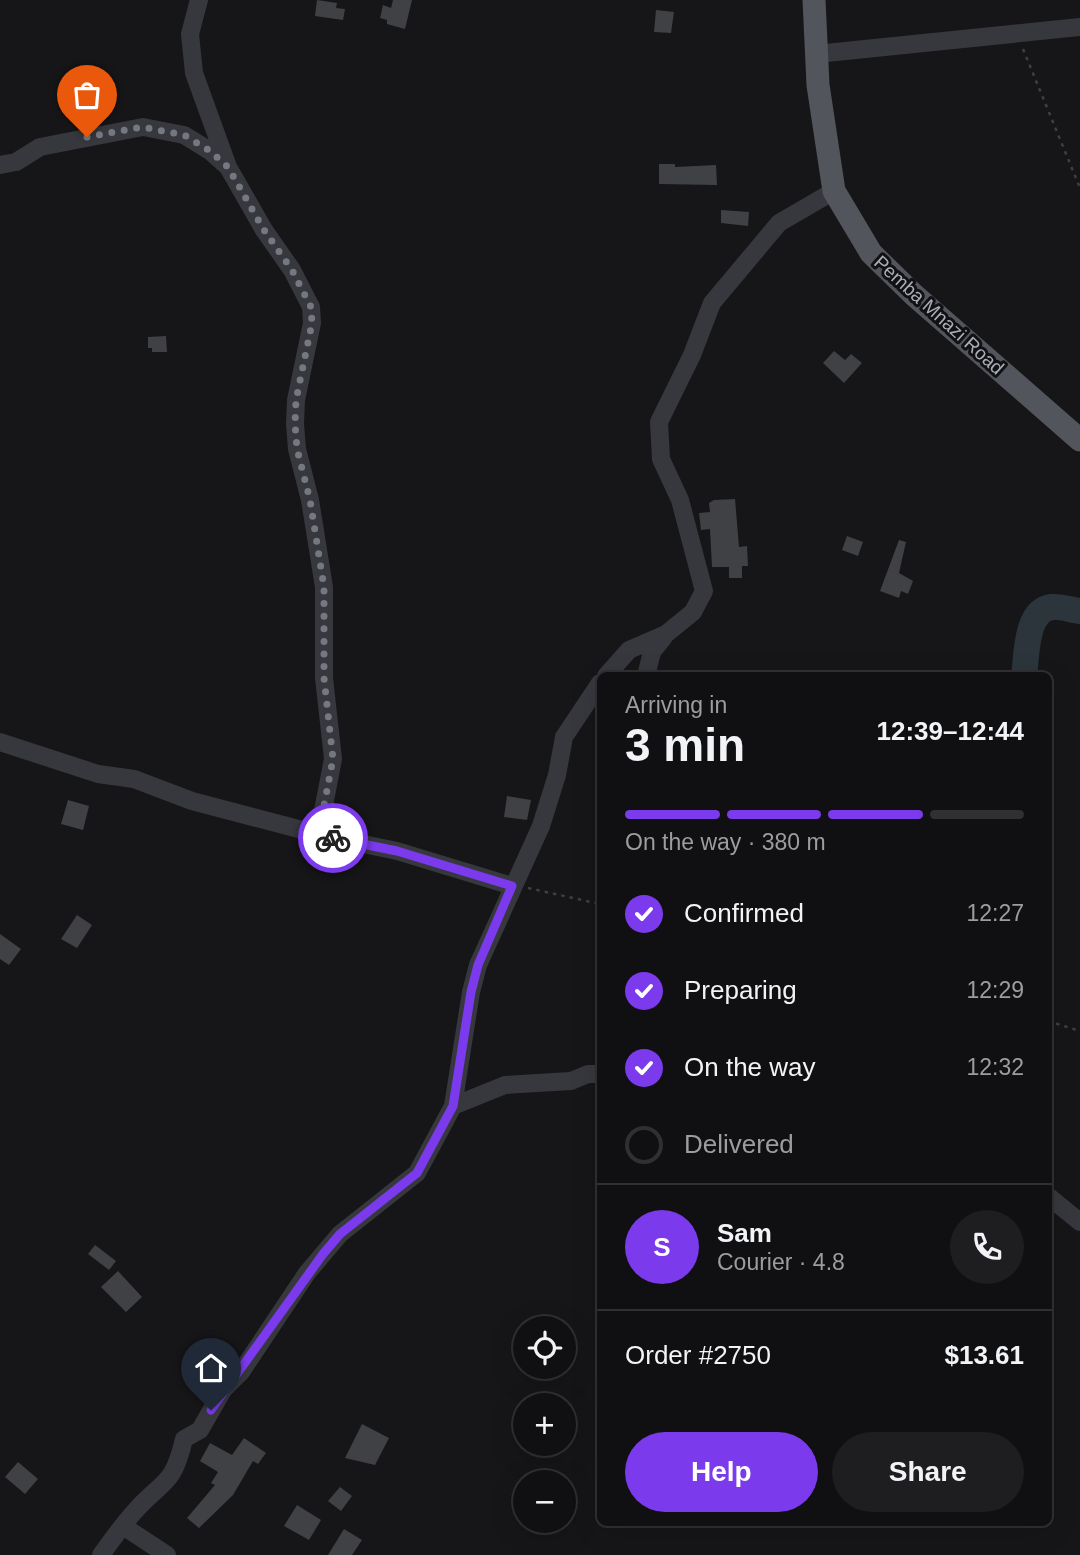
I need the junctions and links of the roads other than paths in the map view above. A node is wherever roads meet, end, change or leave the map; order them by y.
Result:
1 (199, 0) edge
2 (814, 0) edge
3 (1080, 27) edge
4 (817, 54) junction
5 (0, 165) edge
6 (228, 167) junction
7 (834, 191) junction
8 (1080, 440) edge
9 (666, 634) junction
10 (610, 672) edge
11 (647, 672) edge
12 (597, 688) edge
13 (0, 742) edge
14 (324, 836) junction
15 (512, 886) junction
16 (597, 1074) edge
17 (453, 1106) junction
18 (1052, 1199) edge
19 (1080, 1222) edge
20 (123, 1526) junction
21 (101, 1555) edge
22 (167, 1555) edge

1 - 6 street
2 - 4 main road, Pemba Mnazi Road
3 - 4 street
4 - 7 main road, Pemba Mnazi Road
5 - 6 street
6 - 14 street
7 - 8 main road, Pemba Mnazi Road
7 - 9 street
9 - 10 street
9 - 11 street
12 - 15 street
13 - 14 street
14 - 15 street
15 - 17 street
16 - 17 street
17 - 20 street
18 - 19 street
20 - 21 street
20 - 22 street

